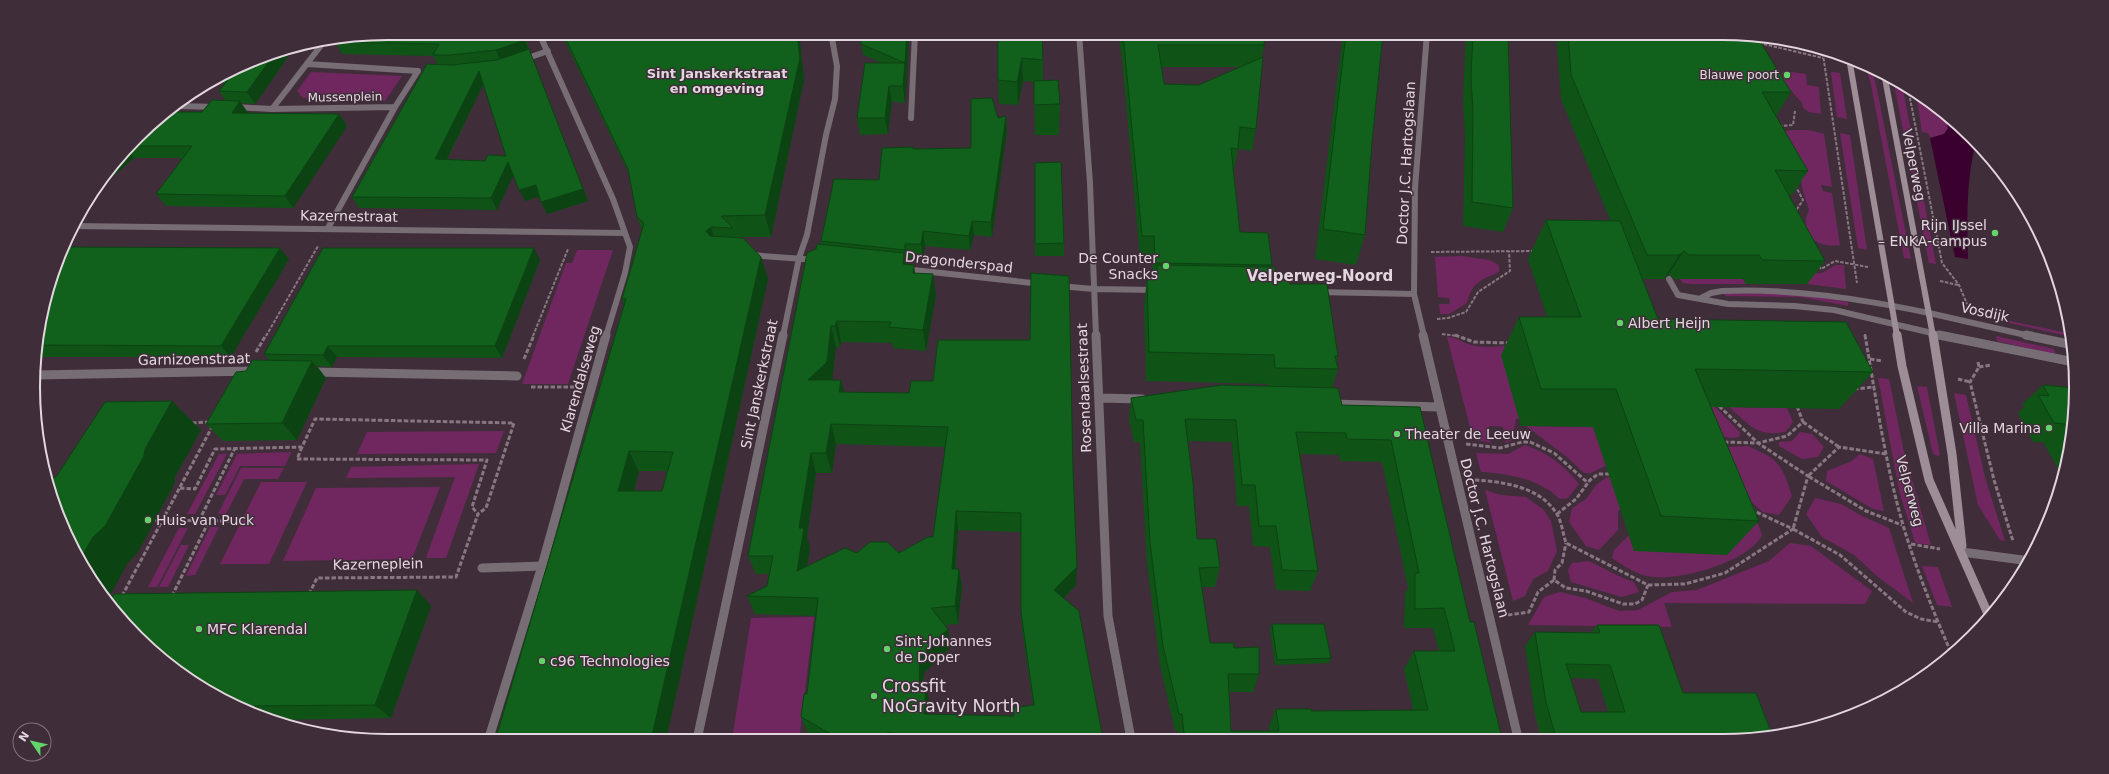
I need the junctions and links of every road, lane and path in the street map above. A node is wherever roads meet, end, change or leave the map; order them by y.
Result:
1 (542, 40) edge
2 (832, 40) edge
3 (916, 40) edge
4 (1080, 40) edge
5 (1426, 40) edge
6 (1755, 42) edge
7 (320, 47) edge
8 (548, 51) junction
9 (1824, 58) joint
10 (515, 62) edge
11 (307, 64) junction
12 (1850, 64) edge
13 (418, 71) junction
14 (426, 71) edge
15 (1886, 81) edge
16 (183, 106) edge
17 (395, 107) junction
18 (272, 109) junction
19 (1795, 111) dead end
20 (911, 118) dead end
21 (1778, 126) edge
22 (1792, 178) edge
23 (1797, 216) edge
24 (80, 226) edge
25 (328, 228) junction
26 (574, 233) junction
27 (625, 233) junction
28 (1509, 251) junction
29 (1538, 251) dead end
30 (1415, 252) junction
31 (740, 254) edge
32 (799, 258) junction
33 (822, 261) edge
34 (1818, 262) edge
35 (1855, 265) junction
36 (892, 268) edge
37 (1669, 279) edge
38 (1094, 289) junction
39 (1165, 290) edge
40 (1305, 292) edge
41 (1414, 294) junction
42 (1701, 298) junction
43 (1859, 298) junction
44 (1891, 305) junction
45 (1929, 313) junction
46 (1862, 316) junction
47 (1420, 320) junction
48 (1894, 324) junction
49 (1932, 333) junction
50 (1424, 335) junction
51 (1512, 343) dead end
52 (2066, 343) edge
53 (2068, 361) edge
54 (245, 371) junction
55 (268, 371) edge
56 (299, 372) edge
57 (517, 376) joint
58 (40, 378) edge
59 (536, 387) dead end
60 (568, 387) dead end
61 (1876, 387) junction
62 (1847, 390) edge
63 (1099, 398) junction
64 (1154, 399) edge
65 (1714, 401) edge
66 (1796, 403) edge
67 (1320, 404) edge
68 (1439, 407) junction
69 (1803, 422) junction
70 (190, 423) dead end
71 (1719, 441) edge
72 (1448, 442) junction
73 (1758, 443) junction
74 (302, 447) junction
75 (1839, 447) junction
76 (235, 448) junction
77 (1886, 454) junction
78 (1611, 467) dead end
79 (1606, 473) junction
80 (1613, 475) dead end
81 (1808, 476) junction
82 (1458, 480) junction
83 (1588, 483) junction
84 (180, 488) junction
85 (1747, 508) edge
86 (478, 514) junction
87 (1557, 514) junction
88 (155, 520) dead end
89 (163, 521) junction
90 (199, 521) junction
91 (209, 521) junction
92 (229, 521) dead end
93 (1903, 525) junction
94 (1793, 529) junction
95 (1566, 543) junction
96 (1911, 544) junction
97 (1962, 552) junction
98 (2023, 560) edge
99 (542, 566) junction
100 (482, 568) dead end
101 (1554, 580) junction
102 (1648, 585) junction
103 (122, 596) junction
104 (128, 596) edge
105 (308, 596) edge
106 (179, 597) edge
107 (118, 603) edge
108 (1987, 611) edge
109 (1491, 617) junction
110 (1938, 622) junction
111 (1950, 649) edge
112 (490, 734) edge
113 (698, 734) edge
114 (1130, 734) edge
115 (1517, 734) edge

1 - 8 street, Klarendalseweg
2 - 32 street, Sint Janskerkstraat
3 - 20 street
4 - 38 street, Rosendaalsestraat
5 - 30 street, Doctor J.C. Hartogslaan
6 - 9 path
7 - 11 street
8 - 10 street
8 - 27 street, Klarendalseweg
9 - 35 path
11 - 13 street, Mussenplein
11 - 18 street, Mussenplein
12 - 44 main road, Velperweg
13 - 14 street
13 - 17 street, Mussenplein
15 - 45 main road, Velperweg
16 - 18 street
17 - 18 street, Mussenplein
17 - 25 street
19 - 21 path
22 - 23 path
24 - 25 street, Kazernestraat
25 - 26 street, Kazernestraat
25 - 54 path
26 - 27 street, Kazernestraat
26 - 57 path
27 - 99 street, Klarendalseweg
28 - 29 path
28 - 30 path
28 - 47 path
30 - 41 street, Doctor J.C. Hartogslaan
31 - 32 street
32 - 33 street
32 - 113 street, Sint Janskerkstraat
34 - 35 path
35 - 43 path
36 - 38 street, Dragonderspad
37 - 42 street
38 - 39 street, Dragonderspad
38 - 63 street, Rosendaalsestraat
40 - 41 street
41 - 47 street, Doctor J.C. Hartogslaan
42 - 43 street
42 - 46 street
43 - 44 street
44 - 45 street, Vosdijk
44 - 48 main road, Velperweg
45 - 49 main road, Velperweg
45 - 52 street, Vosdijk
46 - 48 street
46 - 61 path, Velperweg
47 - 50 street, Doctor J.C. Hartogslaan
48 - 49 street
48 - 97 main road, Velperweg
49 - 53 street
49 - 97 main road, Velperweg
50 - 51 path
50 - 68 street, Doctor J.C. Hartogslaan
54 - 55 street, Garnizoenstraat
54 - 58 street, Garnizoenstraat
56 - 57 street
59 - 60 path
61 - 62 path
61 - 77 path, Velperweg
63 - 64 street
63 - 114 street, Rosendaalsestraat
65 - 73 path
66 - 69 path
67 - 68 street
68 - 72 street, Doctor J.C. Hartogslaan
69 - 73 path
69 - 75 path
70 - 84 path
71 - 73 path
72 - 82 street, Doctor J.C. Hartogslaan
72 - 83 path
73 - 81 path
74 - 76 path
74 - 86 path, Kazerneplein
74 - 86 path, Kazerneplein
75 - 77 path
75 - 81 path
76 - 84 path
76 - 90 path
77 - 93 path, Velperweg
78 - 79 path
79 - 80 path
79 - 83 path
81 - 93 path
81 - 94 path
82 - 87 path
82 - 109 street, Doctor J.C. Hartogslaan
83 - 87 path
84 - 89 path
85 - 94 path
86 - 105 path, Kazerneplein
87 - 95 path
88 - 89 path
89 - 90 path
89 - 103 path
90 - 91 path
91 - 92 path
91 - 106 path
93 - 96 path, Velperweg
94 - 102 path
94 - 110 path
95 - 101 path
95 - 102 path
96 - 97 path
96 - 110 path, Velperweg
97 - 98 street
97 - 108 main road, Velperweg
99 - 100 street
99 - 112 street, Klarendalseweg
101 - 102 path
101 - 109 path
103 - 104 path
103 - 107 path
109 - 115 street, Doctor J.C. Hartogslaan
110 - 111 path, Velperweg

